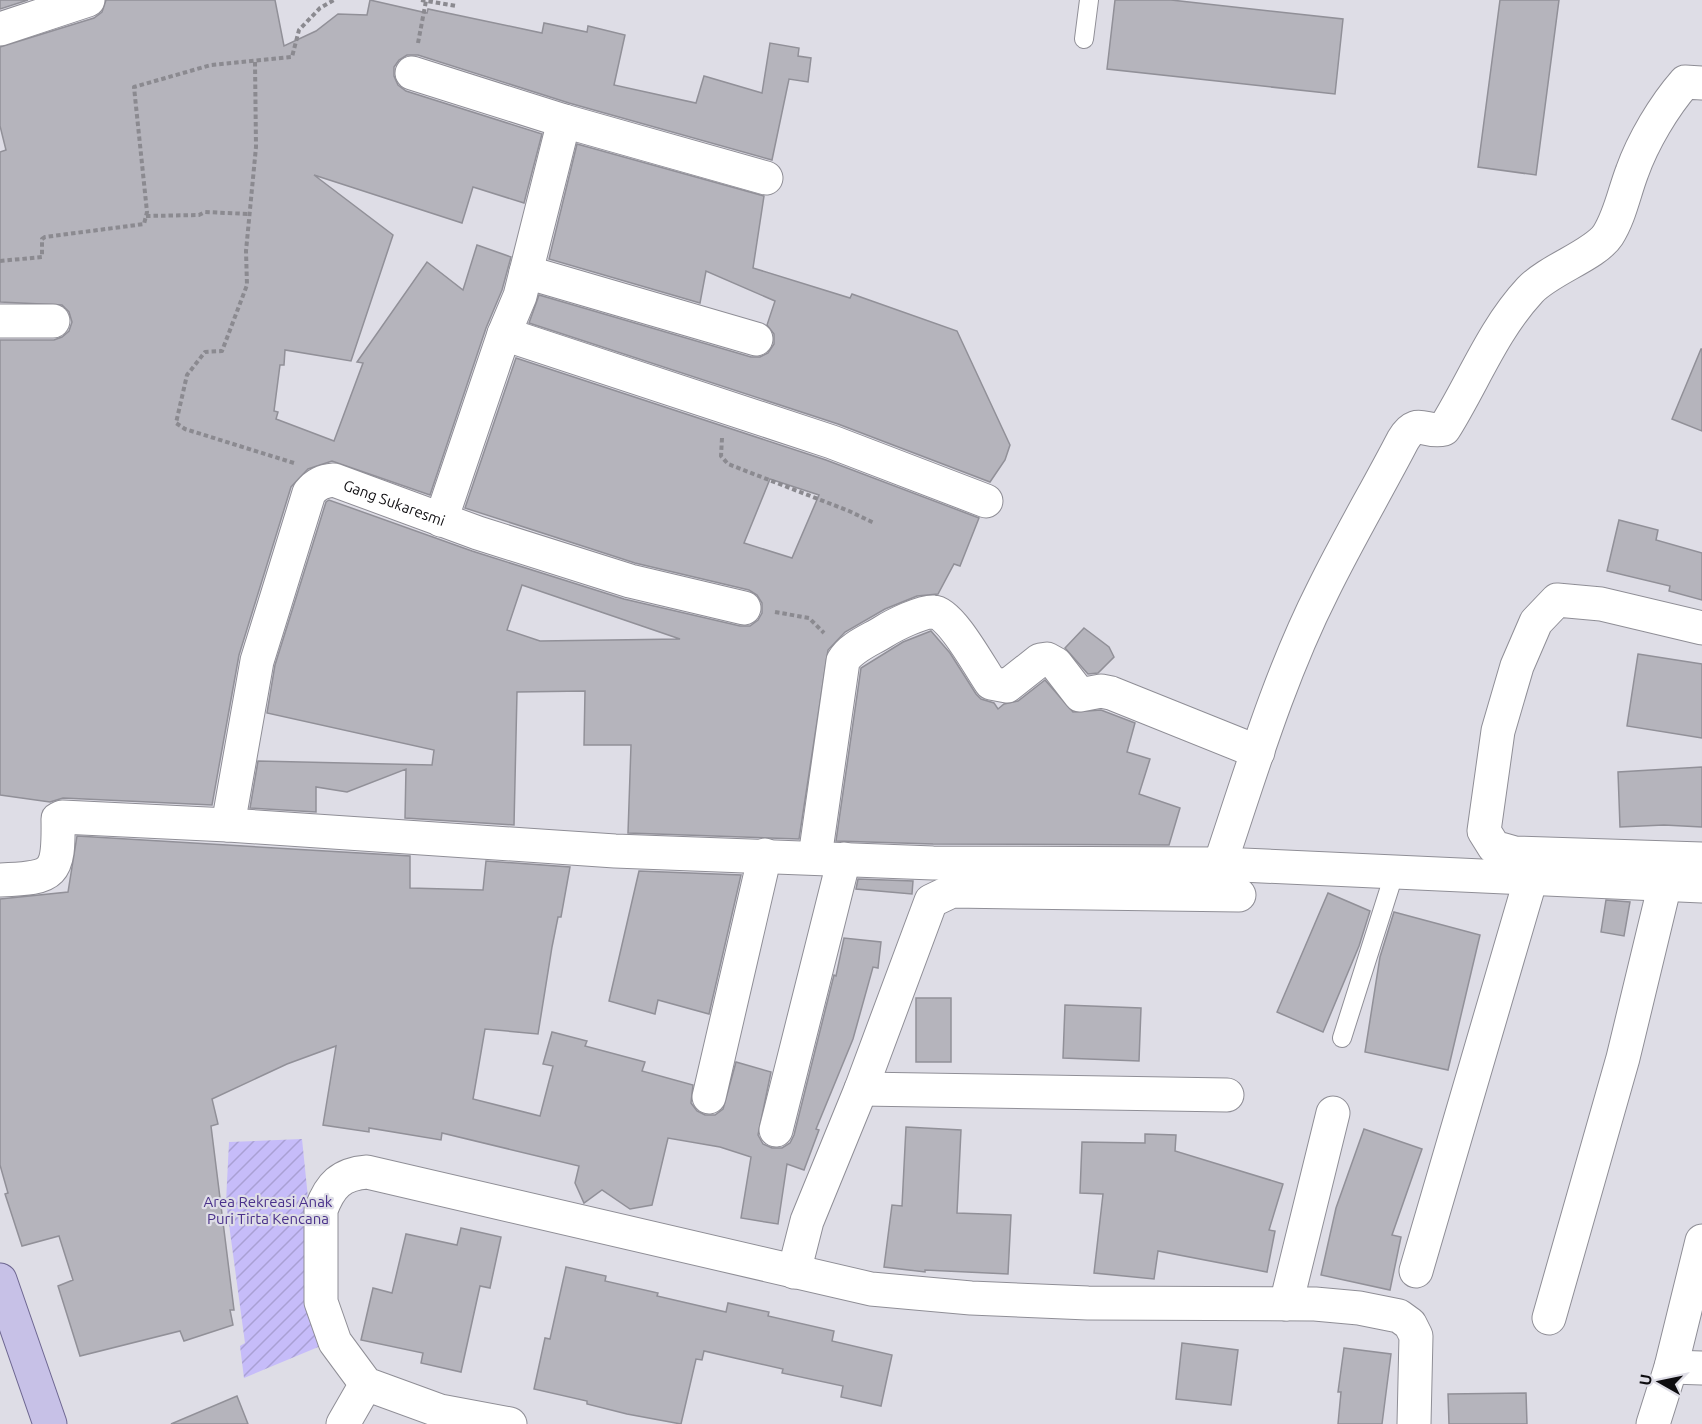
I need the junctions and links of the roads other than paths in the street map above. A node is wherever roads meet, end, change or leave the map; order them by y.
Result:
1 (88, 0) edge
2 (1089, 0) edge
3 (0, 29) edge
4 (1084, 39) dead end
5 (412, 73) road end
6 (1702, 82) edge
7 (564, 121) junction
8 (766, 178) dead end
9 (526, 272) junction
10 (0, 321) edge
11 (53, 321) dead end
12 (504, 334) junction
13 (756, 339) dead end
14 (986, 501) dead end
15 (441, 520) junction
16 (744, 608) road end
17 (1702, 628) edge
18 (1258, 752) junction
19 (228, 825) junction
20 (765, 855) junction
21 (830, 858) junction
22 (1702, 859) edge
23 (1220, 864) junction
24 (1395, 871) junction
25 (1531, 878) junction
26 (0, 880) edge
27 (1665, 885) junction
28 (1702, 886) edge
29 (1239, 895) dead end
30 (1342, 1038) dead end
31 (861, 1089) junction
32 (1227, 1095) dead end
33 (709, 1097) dead end
34 (1334, 1113) dead end
35 (776, 1131) dead end
36 (1702, 1241) edge
37 (1416, 1271) dead end
38 (794, 1272) junction
39 (0, 1280) edge
40 (1286, 1304) junction
41 (1549, 1318) dead end
42 (1687, 1368) edge
43 (366, 1384) junction
44 (436, 1417) edge
45 (50, 1424) edge
46 (343, 1424) edge
47 (510, 1424) edge
48 (1414, 1424) edge
49 (1653, 1424) edge

1 - 3 street
2 - 4 lane
5 - 7 street
6 - 18 street
7 - 8 street
7 - 9 street
9 - 12 street
9 - 13 street
10 - 11 street
12 - 14 street
12 - 15 street
15 - 16 street, Gang Sukaresmi
15 - 19 street, Gang Sukaresmi
17 - 22 street
18 - 21 street
18 - 23 street
19 - 20 street
19 - 26 street
20 - 21 street
20 - 33 street
21 - 23 street
21 - 35 street
23 - 24 street
24 - 25 street
24 - 30 lane
25 - 27 street
25 - 37 street
27 - 28 street
27 - 41 street
29 - 31 street
31 - 32 street
31 - 38 street
34 - 40 street
36 - 42 street
38 - 40 street
38 - 43 street
39 - 45 main road
40 - 48 street
42 - 49 street
43 - 44 street
43 - 46 street
44 - 47 street

